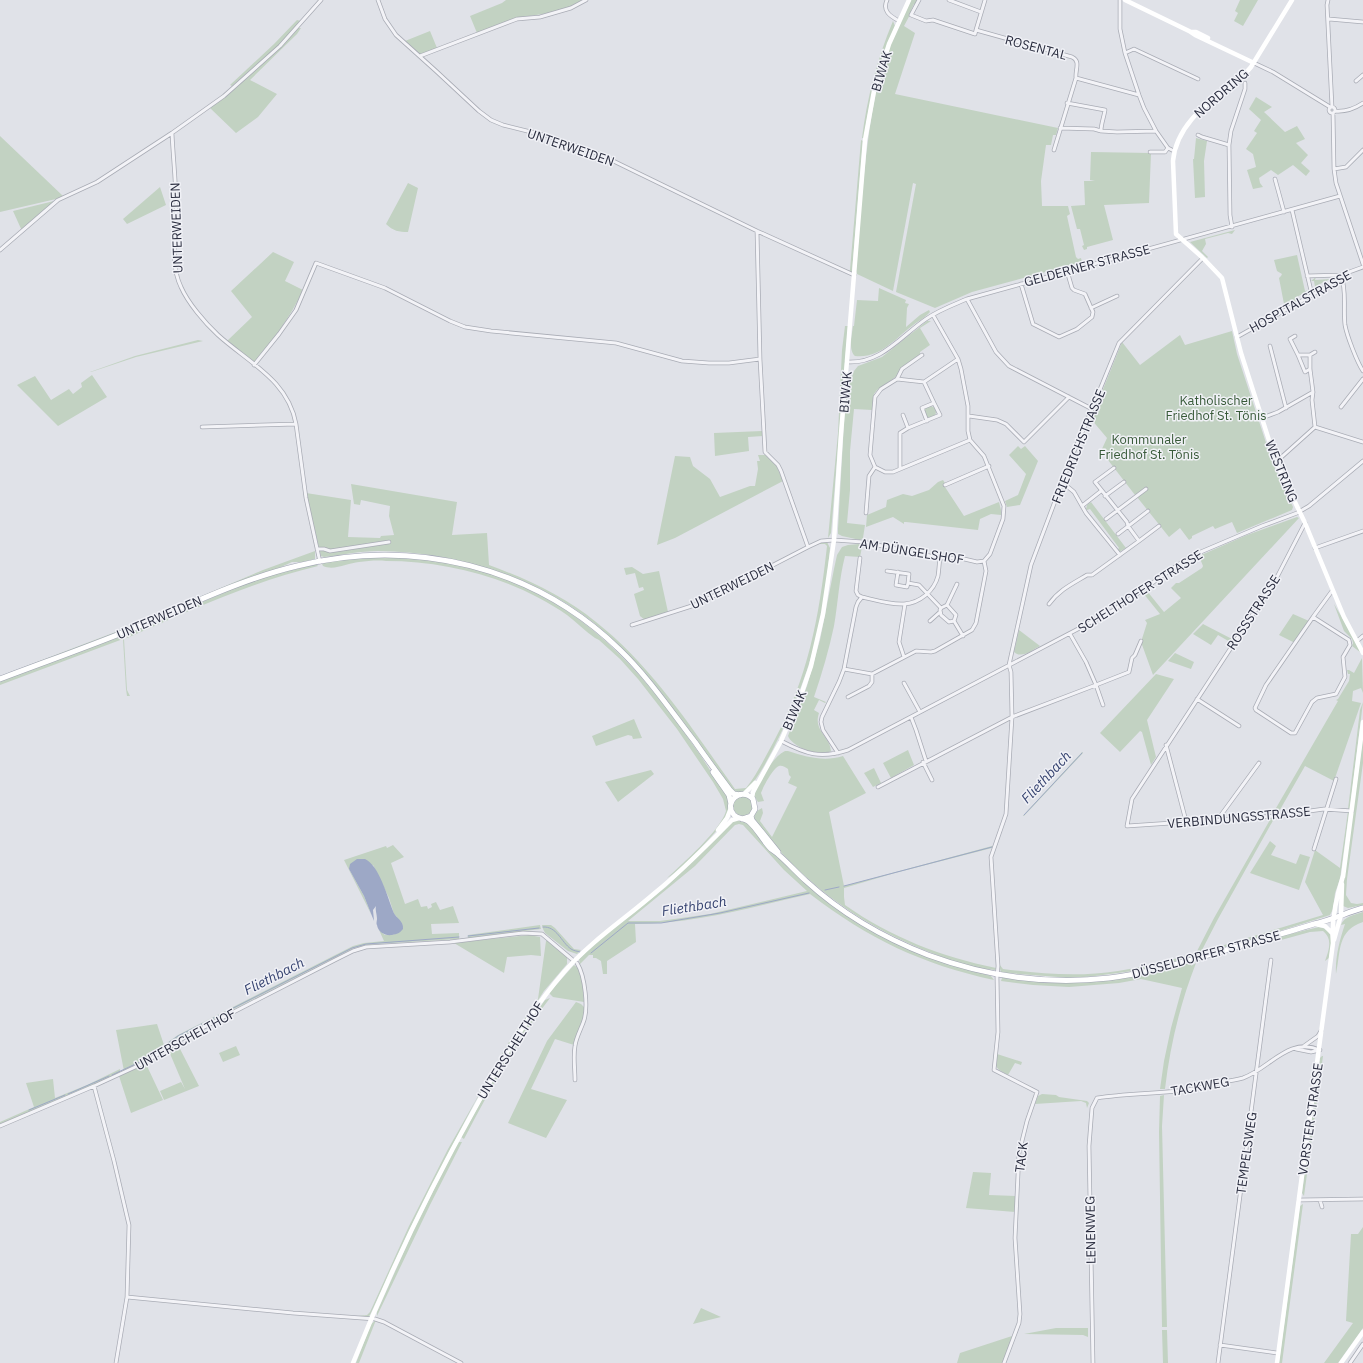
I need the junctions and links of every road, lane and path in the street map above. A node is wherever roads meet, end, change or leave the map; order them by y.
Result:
1 (321, 0) edge
2 (378, 0) edge
3 (586, 0) edge
4 (887, 0) edge
5 (909, 0) edge
6 (919, 0) edge
7 (949, 0) edge
8 (986, 0) edge
9 (1120, 0) edge
10 (1125, 0) edge
11 (1292, 0) edge
12 (1325, 0) edge
13 (1328, 0) edge
14 (1327, 5) junction
15 (981, 12) junction
16 (1329, 19) junction
17 (899, 21) junction
18 (1363, 22) edge
19 (976, 30) junction
20 (1125, 53) junction
21 (420, 56) junction
22 (1254, 63) junction
23 (1363, 75) edge
24 (1076, 78) junction
25 (1198, 79) dead end
26 (1356, 81) dead end
27 (1245, 83) dead end
28 (1139, 94) junction
29 (1067, 103) junction
30 (1363, 103) edge
31 (1331, 107) junction
32 (1334, 112) junction
33 (1060, 128) junction
34 (1101, 131) junction
35 (1156, 131) junction
36 (172, 133) junction
37 (1198, 135) dead end
38 (1229, 145) junction
39 (1168, 148) junction
40 (1054, 150) dead end
41 (1363, 150) edge
42 (1174, 151) junction
43 (1150, 152) dead end
44 (1334, 169) junction
45 (1275, 179) dead end
46 (1340, 196) junction
47 (1292, 210) junction
48 (1284, 212) junction
49 (1232, 227) junction
50 (757, 231) junction
51 (1181, 240) junction
52 (0, 250) edge
53 (1203, 258) junction
54 (1363, 264) edge
55 (1363, 267) edge
56 (1067, 271) junction
57 (854, 275) junction
58 (1341, 275) junction
59 (1307, 276) junction
60 (1021, 284) junction
61 (1312, 295) junction
62 (1117, 296) dead end
63 (967, 299) junction
64 (1091, 308) junction
65 (933, 315) junction
66 (1295, 336) dead end
67 (1237, 337) junction
68 (1270, 346) dead end
69 (1315, 352) dead end
70 (922, 355) dead end
71 (1298, 355) junction
72 (1310, 355) junction
73 (760, 359) junction
74 (958, 359) junction
75 (847, 362) junction
76 (254, 365) junction
77 (1310, 369) junction
78 (1363, 371) edge
79 (897, 379) junction
80 (1363, 380) edge
81 (924, 382) junction
82 (1313, 392) junction
83 (1069, 397) junction
84 (934, 403) junction
85 (1341, 407) dead end
86 (1286, 408) junction
87 (1092, 409) junction
88 (902, 415) dead end
89 (969, 416) junction
90 (1262, 418) junction
91 (927, 421) junction
92 (296, 424) junction
93 (1315, 427) junction
94 (202, 428) dead end
95 (908, 428) junction
96 (970, 440) junction
97 (1363, 442) edge
98 (1363, 461) edge
99 (1276, 462) junction
100 (989, 466) junction
101 (875, 467) junction
102 (1114, 468) dead end
103 (900, 469) junction
104 (1124, 482) dead end
105 (1061, 484) junction
106 (945, 485) dead end
107 (1146, 489) dead end
108 (1101, 491) junction
109 (1105, 496) junction
110 (1082, 506) junction
111 (1117, 510) junction
112 (1148, 511) dead end
113 (1299, 511) junction
114 (866, 513) dead end
115 (1106, 518) dead end
116 (1305, 523) junction
117 (1128, 526) junction
118 (1159, 526) dead end
119 (1363, 532) edge
120 (1118, 534) dead end
121 (834, 540) junction
122 (1139, 541) junction
123 (388, 542) dead end
124 (808, 547) junction
125 (1315, 548) junction
126 (317, 549) junction
127 (1120, 555) junction
128 (860, 558) dead end
129 (940, 558) junction
130 (984, 561) junction
131 (320, 562) junction
132 (887, 571) dead end
133 (898, 572) junction
134 (908, 583) junction
135 (957, 584) dead end
136 (1332, 591) junction
137 (928, 593) junction
138 (862, 597) junction
139 (905, 604) junction
140 (1049, 604) dead end
141 (947, 605) junction
142 (941, 608) junction
143 (940, 612) junction
144 (1313, 617) junction
145 (930, 620) dead end
146 (954, 621) junction
147 (632, 625) dead end
148 (1070, 634) junction
149 (963, 636) junction
150 (1363, 636) edge
151 (1141, 640) dead end
152 (1357, 641) junction
153 (1363, 653) edge
154 (904, 657) junction
155 (1009, 665) junction
156 (844, 669) junction
157 (872, 674) junction
158 (0, 679) edge
159 (904, 682) dead end
160 (1096, 685) junction
161 (848, 697) dead end
162 (1197, 699) junction
163 (1103, 705) dead end
164 (920, 712) junction
165 (910, 717) junction
166 (1012, 717) junction
167 (1363, 722) edge
168 (1239, 726) dead end
169 (781, 741) junction
170 (694, 742) junction
171 (1166, 745) junction
172 (838, 753) junction
173 (924, 762) junction
174 (1260, 763) dead end
175 (760, 778) junction
176 (1336, 779) dead end
177 (932, 780) dead end
178 (878, 787) dead end
179 (742, 794) junction
180 (752, 798) junction
181 (731, 806) junction
182 (1326, 809) junction
183 (1352, 811) junction
184 (751, 816) junction
185 (740, 818) junction
186 (1220, 820) junction
187 (1186, 821) junction
188 (1126, 826) joint
189 (711, 840) junction
190 (1314, 848) dead end
191 (779, 855) junction
192 (1343, 876) junction
193 (1363, 908) edge
194 (1342, 915) junction
195 (1333, 918) junction
196 (1315, 924) junction
197 (1332, 934) junction
198 (1333, 943) junction
199 (1272, 960) dead end
200 (576, 962) junction
201 (997, 975) junction
202 (1322, 1028) junction
203 (1304, 1046) junction
204 (1294, 1048) junction
205 (1320, 1050) junction
206 (1257, 1071) junction
207 (576, 1080) dead end
208 (94, 1086) junction
209 (1097, 1098) joint
210 (0, 1126) edge
211 (1363, 1199) edge
212 (1299, 1200) junction
213 (1320, 1200) junction
214 (1322, 1207) dead end
215 (127, 1297) junction
216 (371, 1318) junction
217 (1363, 1332) edge
218 (1363, 1344) edge
219 (1220, 1345) junction
220 (1277, 1353) junction
221 (116, 1363) edge
222 (353, 1363) edge
223 (461, 1363) edge
224 (1004, 1363) edge
225 (1093, 1363) edge
226 (1218, 1363) edge
227 (1277, 1363) edge
228 (1341, 1363) edge
229 (1350, 1363) edge

1 - 36 street
2 - 21 street, UNTERWEIDEN
3 - 21 street
4 - 17 street
5 - 17 street, BIWAK
6 - 19 street, ROSENTAL
7 - 15 street
8 - 15 street
9 - 20 street
10 - 22 street
11 - 22 street, NORDRING
12 - 14 street
13 - 14 street
14 - 16 street
15 - 19 street
16 - 18 street
16 - 31 street
17 - 57 street, BIWAK
19 - 24 street, ROSENTAL
20 - 25 street
20 - 28 street
21 - 50 street, UNTERWEIDEN
22 - 31 street
22 - 42 street, NORDRING
23 - 26 street
24 - 28 street, ROSENTAL
24 - 29 street, ROSENTAL
27 - 38 street
28 - 35 street
29 - 33 street, ROSENTAL
29 - 34 street
30 - 32 street
31 - 32 street
32 - 44 street
33 - 34 street
33 - 40 street, ROSENTAL
34 - 35 street
35 - 39 street
36 - 52 street
36 - 76 street, UNTERWEIDEN
37 - 38 street
38 - 49 street
39 - 42 street
39 - 43 street
41 - 44 street
42 - 51 street, NORDRING
44 - 46 street
45 - 48 street
46 - 47 street, GELDERNER STRASSE
46 - 54 street
47 - 48 street, GELDERNER STRASSE
47 - 59 street
48 - 49 street, GELDERNER STRASSE
49 - 51 street, GELDERNER STRASSE
50 - 57 street, UNTERWEIDEN
50 - 73 street
51 - 53 street, WESTRING
51 - 56 street, GELDERNER STRASSE
53 - 67 street, WESTRING
53 - 87 street, FRIEDRICHSTRASSE
55 - 58 street, HOSPITALSTRASSE
56 - 60 street, GELDERNER STRASSE
56 - 64 street
57 - 75 street, BIWAK
58 - 59 street
58 - 61 street, HOSPITALSTRASSE
58 - 78 street
59 - 61 street
60 - 63 street, GELDERNER STRASSE
60 - 64 street
61 - 67 street, HOSPITALSTRASSE
62 - 64 street
63 - 65 street, GELDERNER STRASSE
63 - 83 street
65 - 74 street
65 - 75 street, GELDERNER STRASSE
66 - 71 street
67 - 90 street, WESTRING
68 - 86 street
69 - 72 street
70 - 79 street
71 - 72 street
71 - 77 street
72 - 77 street
73 - 76 street
73 - 124 street
74 - 81 street
74 - 89 street
75 - 121 street, BIWAK
76 - 92 street, UNTERWEIDEN
77 - 82 street
79 - 81 street
79 - 101 street
80 - 85 street
81 - 84 street
82 - 86 street
82 - 93 street
83 - 87 street
83 - 89 street
84 - 91 street
84 - 91 street
86 - 90 street
87 - 105 street, FRIEDRICHSTRASSE
88 - 95 street
89 - 96 street
90 - 99 street, WESTRING
91 - 95 street
92 - 94 street
92 - 126 street, UNTERWEIDEN
93 - 97 street
93 - 99 street
95 - 103 street
96 - 100 street
96 - 103 street
98 - 113 street, SCHELTHOFER STRASSE
99 - 113 street, WESTRING
100 - 106 street
100 - 130 street
101 - 103 street
101 - 114 street
102 - 108 street
104 - 109 street
105 - 110 street
105 - 155 street, FRIEDRICHSTRASSE
107 - 111 street
108 - 109 street
108 - 110 street
109 - 111 street
110 - 127 street
111 - 115 street
111 - 117 street
112 - 117 street
113 - 116 street, WESTRING
113 - 148 street, SCHELTHOFER STRASSE
116 - 125 street, WESTRING
116 - 162 street, ROSSSTRASSE
117 - 120 street
117 - 122 street
118 - 122 street
119 - 125 street
121 - 124 street, UNTERWEIDEN
121 - 129 street, AM DÜNGELSHOF
121 - 169 street, BIWAK
122 - 127 street
123 - 126 street
124 - 147 street, UNTERWEIDEN
125 - 136 street, WESTRING
126 - 131 street, UNTERWEIDEN
127 - 140 street
128 - 138 street
129 - 130 street, AM DÜNGELSHOF
129 - 137 street
130 - 149 street
131 - 158 main road, UNTERWEIDEN
131 - 170 main road, UNTERWEIDEN
132 - 133 street
133 - 134 street
133 - 134 street
134 - 137 street
135 - 141 street
136 - 144 street
136 - 152 street, WESTRING
137 - 139 street
137 - 142 street
138 - 139 street
138 - 156 street
139 - 154 street
141 - 142 street
141 - 146 street
142 - 143 street
143 - 145 street
143 - 146 street
144 - 144 street
146 - 149 street
148 - 155 street, SCHELTHOFER STRASSE
148 - 160 street
149 - 154 street
150 - 152 street
151 - 160 street
152 - 153 street
154 - 157 street
155 - 164 street, SCHELTHOFER STRASSE
155 - 166 street, FRIEDRICHSTRASSE
156 - 157 street
156 - 172 street
157 - 161 street
159 - 164 street
160 - 163 street
160 - 166 street
162 - 168 street
162 - 171 street, ROSSSTRASSE
164 - 165 street, SCHELTHOFER STRASSE
165 - 172 street, SCHELTHOFER STRASSE
165 - 173 street
166 - 173 street
166 - 201 street, FRIEDRICHSTRASSE
167 - 183 street, VORSTER STRASSE
169 - 172 street, SCHELTHOFER STRASSE
169 - 175 street, BIWAK
170 - 179 main road
170 - 181 main road
171 - 187 street
171 - 188 street, ROSSSTRASSE
173 - 177 street
173 - 178 street
174 - 186 street
175 - 179 street, BIWAK
175 - 180 street, BIWAK
176 - 182 street
179 - 180 main road
179 - 181 main road
180 - 184 main road
181 - 185 main road
181 - 189 street, UNTERSCHELTHOF
182 - 183 street, VERBINDUNGSSTRASSE
182 - 186 street, VERBINDUNGSSTRASSE
182 - 190 street
183 - 192 street, VORSTER STRASSE
184 - 185 main road
184 - 191 main road
185 - 189 street, UNTERSCHELTHOF
185 - 191 main road
186 - 187 street, VERBINDUNGSSTRASSE
187 - 188 street, VERBINDUNGSSTRASSE
189 - 200 street, UNTERSCHELTHOF
191 - 201 main road, DÜSSELDORFER STRASSE
192 - 194 street, VORSTER STRASSE
192 - 195 street, VORSTER STRASSE
193 - 194 main road, DÜSSELDORFER STRASSE
194 - 195 main road, DÜSSELDORFER STRASSE
194 - 198 street
195 - 196 main road, DÜSSELDORFER STRASSE
195 - 197 street, VORSTER STRASSE
196 - 197 street
196 - 201 main road, DÜSSELDORFER STRASSE
197 - 198 street, VORSTER STRASSE
198 - 202 street, VORSTER STRASSE
199 - 206 street, TEMPELSWEG
200 - 207 street, UNTERSCHELTHOF
200 - 208 street, UNTERSCHELTHOF
200 - 216 street, UNTERSCHELTHOF
201 - 224 street, TACK
202 - 203 street, TACKWEG
202 - 205 street, VORSTER STRASSE
203 - 204 street, TACKWEG
203 - 205 street, TACKWEG
204 - 205 street
204 - 206 street, TACKWEG
205 - 212 street, VORSTER STRASSE
206 - 209 street, TACKWEG
206 - 219 street, TEMPELSWEG
208 - 210 street, UNTERSCHELTHOF
208 - 215 street
209 - 225 street, LENENWEG
211 - 213 street
212 - 213 street
212 - 220 street, VORSTER STRASSE
213 - 214 street
215 - 216 street
215 - 221 street
216 - 222 street, UNTERSCHELTHOF
216 - 223 street
217 - 228 street
218 - 229 street
219 - 220 street
219 - 226 street, TEMPELSWEG
220 - 227 street, VORSTER STRASSE

